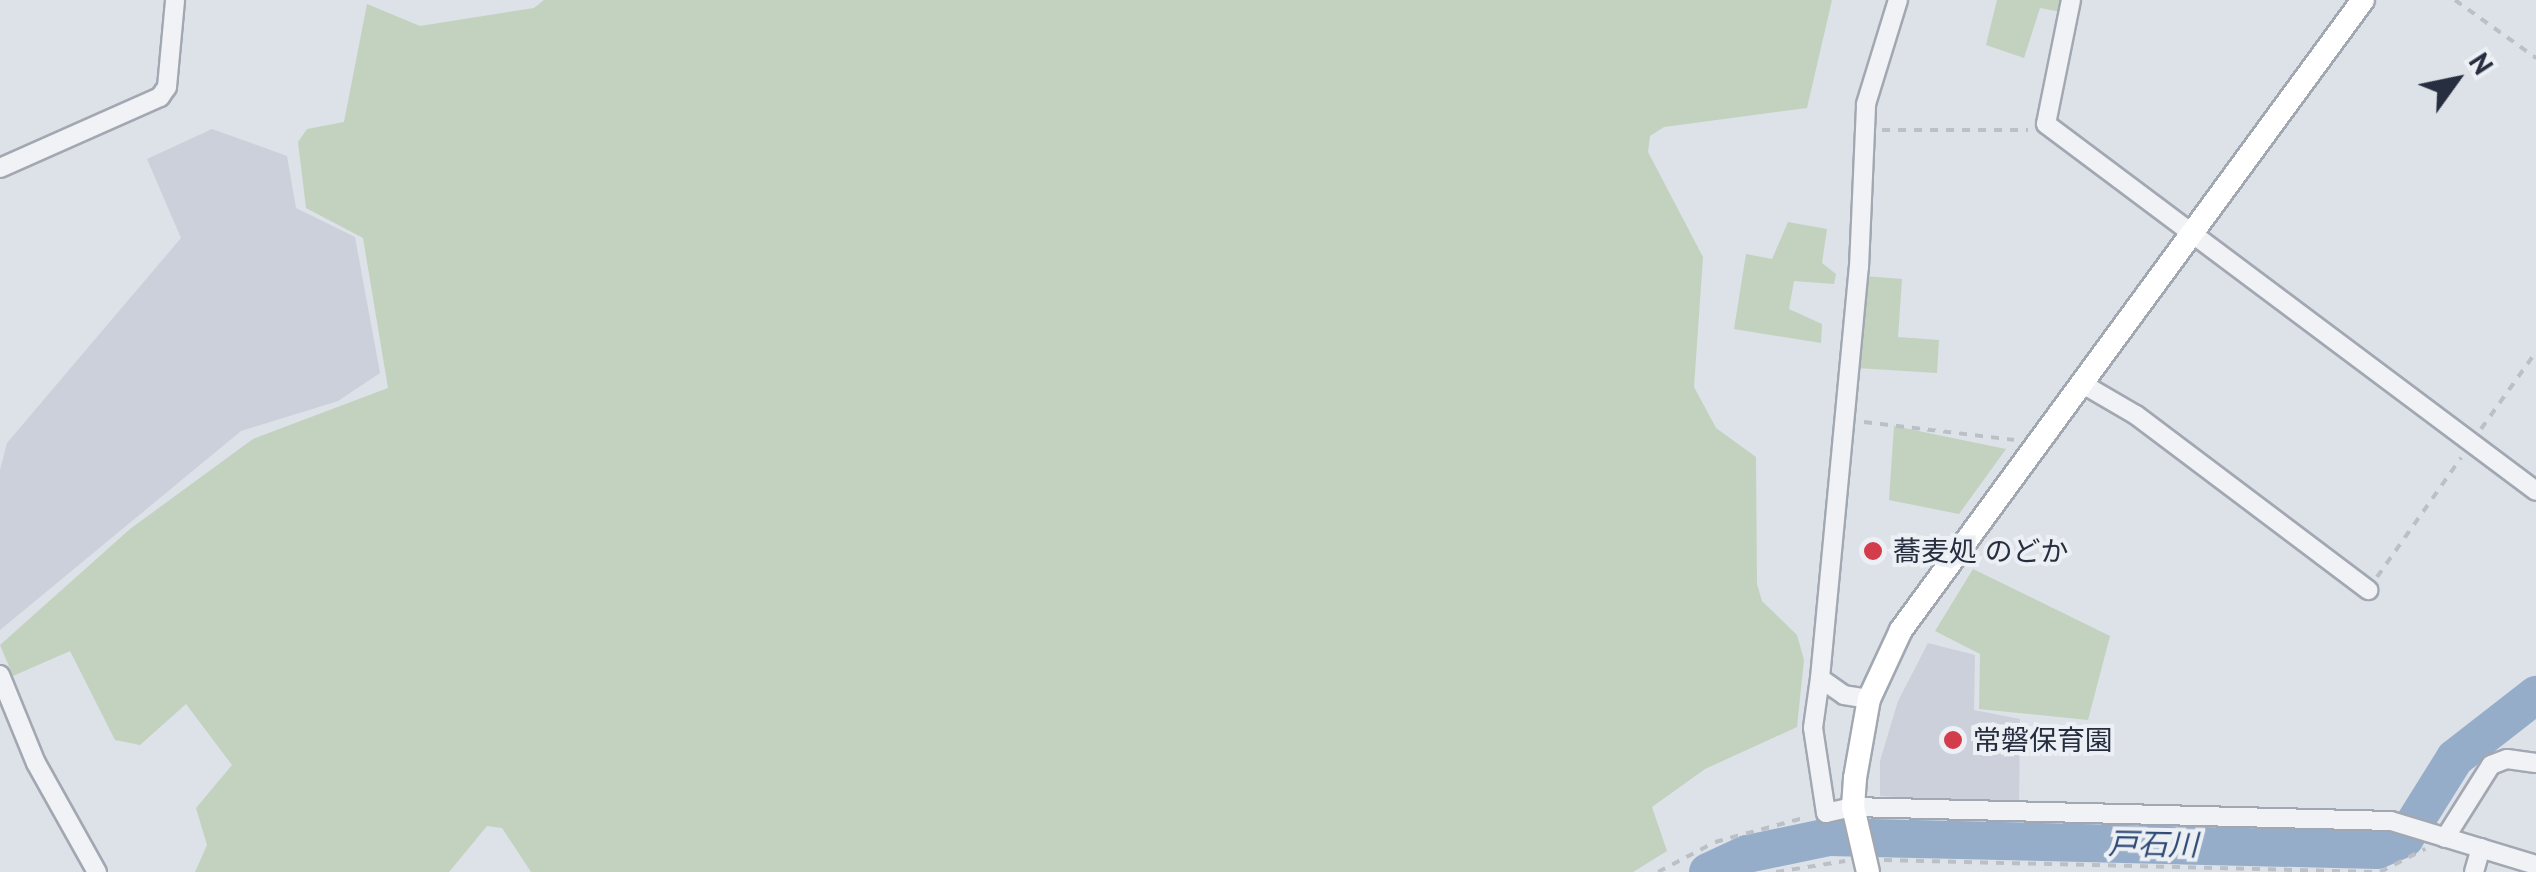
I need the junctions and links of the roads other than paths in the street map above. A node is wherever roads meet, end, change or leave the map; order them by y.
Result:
1 (175, 0) edge
2 (1898, 0) edge
3 (2070, 0) edge
4 (2363, 0) edge
5 (0, 168) edge
6 (2195, 233) junction
7 (2081, 383) junction
8 (2536, 491) edge
9 (2368, 590) road end
10 (0, 674) edge
11 (1820, 678) junction
12 (1868, 700) junction
13 (2536, 763) edge
14 (1854, 812) junction
15 (2440, 836) junction
16 (2480, 848) junction
17 (1865, 862) edge
18 (2536, 865) edge
19 (96, 872) edge
20 (2474, 872) edge

1 - 5 street
2 - 11 street
3 - 6 street
4 - 6 street
6 - 7 street
6 - 8 street
7 - 9 street
7 - 12 street
10 - 19 street
11 - 12 street
11 - 14 street
12 - 14 street
13 - 15 street
14 - 15 street
14 - 17 street
15 - 16 street
16 - 18 street
16 - 20 street

